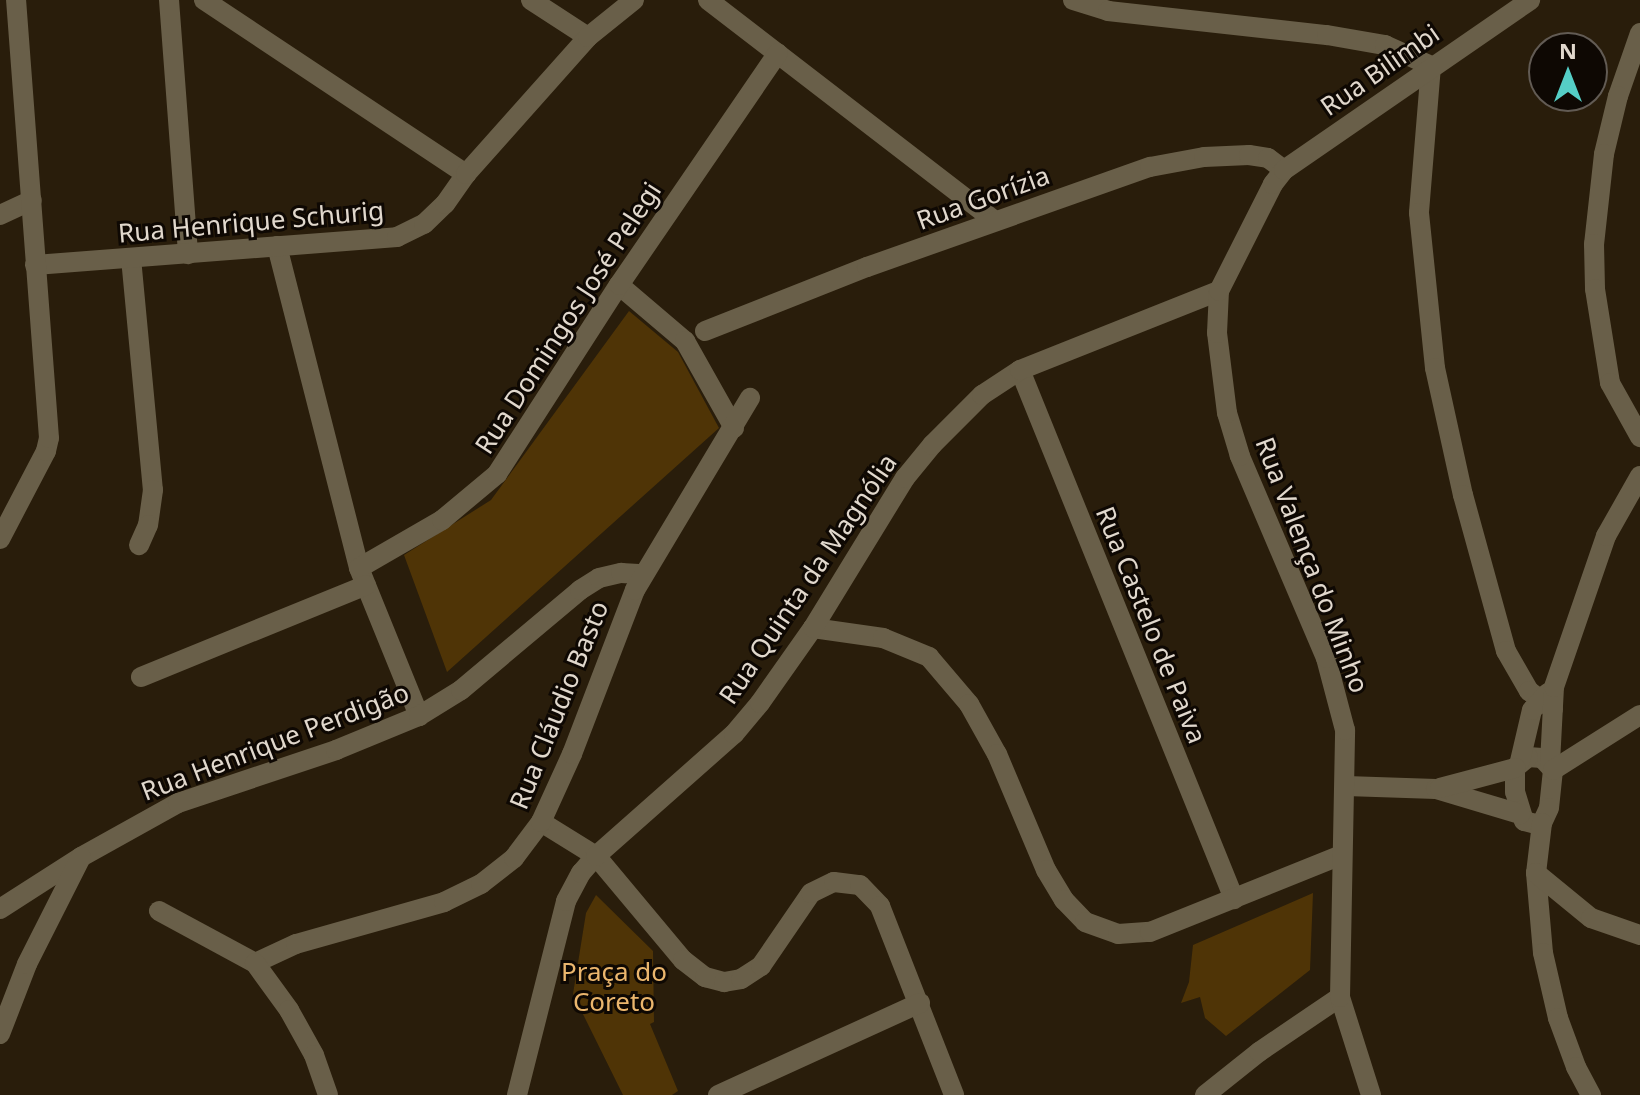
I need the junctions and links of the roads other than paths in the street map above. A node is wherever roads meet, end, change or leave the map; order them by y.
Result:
1 (16, 0) edge
2 (169, 0) edge
3 (204, 0) edge
4 (531, 0) edge
5 (634, 0) edge
6 (708, 0) edge
7 (1073, 0) edge
8 (1530, 0) edge
9 (1640, 33) edge
10 (588, 37) junction
11 (778, 53) junction
12 (1431, 66) junction
13 (1292, 163) junction
14 (466, 174) junction
15 (32, 200) junction
16 (0, 215) edge
17 (995, 221) junction
18 (277, 246) junction
19 (188, 254) junction
20 (131, 258) junction
21 (35, 265) junction
22 (619, 285) junction
23 (1219, 291) junction
24 (705, 331) dead end
25 (1020, 370) junction
26 (750, 398) dead end
27 (734, 428) junction
28 (1640, 437) edge
29 (1640, 476) edge
30 (0, 539) edge
31 (139, 545) dead end
32 (643, 574) junction
33 (362, 577) junction
34 (813, 628) junction
35 (141, 677) dead end
36 (1548, 699) junction
37 (1640, 715) edge
38 (419, 716) junction
39 (1518, 764) junction
40 (1551, 766) junction
41 (1346, 786) junction
42 (1436, 789) junction
43 (1529, 819) junction
44 (541, 822) junction
45 (1342, 855) junction
46 (596, 856) junction
47 (81, 857) junction
48 (1536, 869) junction
49 (1234, 899) junction
50 (0, 909) edge
51 (159, 911) dead end
52 (1640, 935) edge
53 (255, 963) junction
54 (1340, 997) junction
55 (920, 1003) junction
56 (0, 1034) edge
57 (328, 1095) edge
58 (517, 1095) edge
59 (718, 1095) edge
60 (954, 1095) edge
61 (1205, 1095) edge
62 (1371, 1095) edge
63 (1591, 1095) edge

1 - 15 street
2 - 19 street
3 - 14 street
4 - 10 street
5 - 10 street, Rua Henrique Schurig
6 - 11 street
7 - 12 street
8 - 12 street, Rua Bilimbi
9 - 28 street
10 - 14 street, Rua Henrique Schurig
11 - 17 street
11 - 22 street, Rua Domingos José Pelegi
12 - 13 street, Rua Bilimbi
12 - 36 street
13 - 17 street, Rua Gorízia
13 - 23 street
14 - 18 street, Rua Henrique Schurig
15 - 16 street
15 - 21 street
17 - 24 street, Rua Gorízia
18 - 19 street, Rua Henrique Schurig
18 - 33 street
19 - 20 street, Rua Henrique Schurig
20 - 21 street, Rua Henrique Schurig
20 - 31 street
21 - 30 street
22 - 27 street
22 - 33 street, Rua Domingos José Pelegi
23 - 25 street, Rua Quinta da Magnólia
23 - 41 street, Rua Valença do Minho
25 - 34 street, Rua Quinta da Magnólia
25 - 49 street, Rua Castelo de Paiva
26 - 27 street, Rua Cláudio Basto
27 - 32 street, Rua Cláudio Basto
29 - 36 street
32 - 38 street, Rua Henrique Perdigão
32 - 44 street, Rua Cláudio Basto
33 - 35 street, Rua Domingos José Pelegi
33 - 38 street
34 - 46 street, Rua Quinta da Magnólia
34 - 49 street
36 - 39 street
36 - 40 street
37 - 40 street
38 - 47 street, Rua Henrique Perdigão
39 - 40 street
39 - 42 street
39 - 43 street
40 - 43 street
41 - 42 street
41 - 45 street, Rua Valença do Minho
42 - 43 street
43 - 48 street
44 - 46 street
44 - 53 street, Rua Cláudio Basto
45 - 49 street
45 - 54 street, Rua Valença do Minho
46 - 55 street
46 - 58 street, Rua Quinta da Magnólia
47 - 50 street, Rua Henrique Perdigão
47 - 56 street
48 - 52 street
48 - 63 street
51 - 53 street
53 - 57 street
54 - 61 street
54 - 62 street, Rua Valença do Minho
55 - 59 street
55 - 60 street

